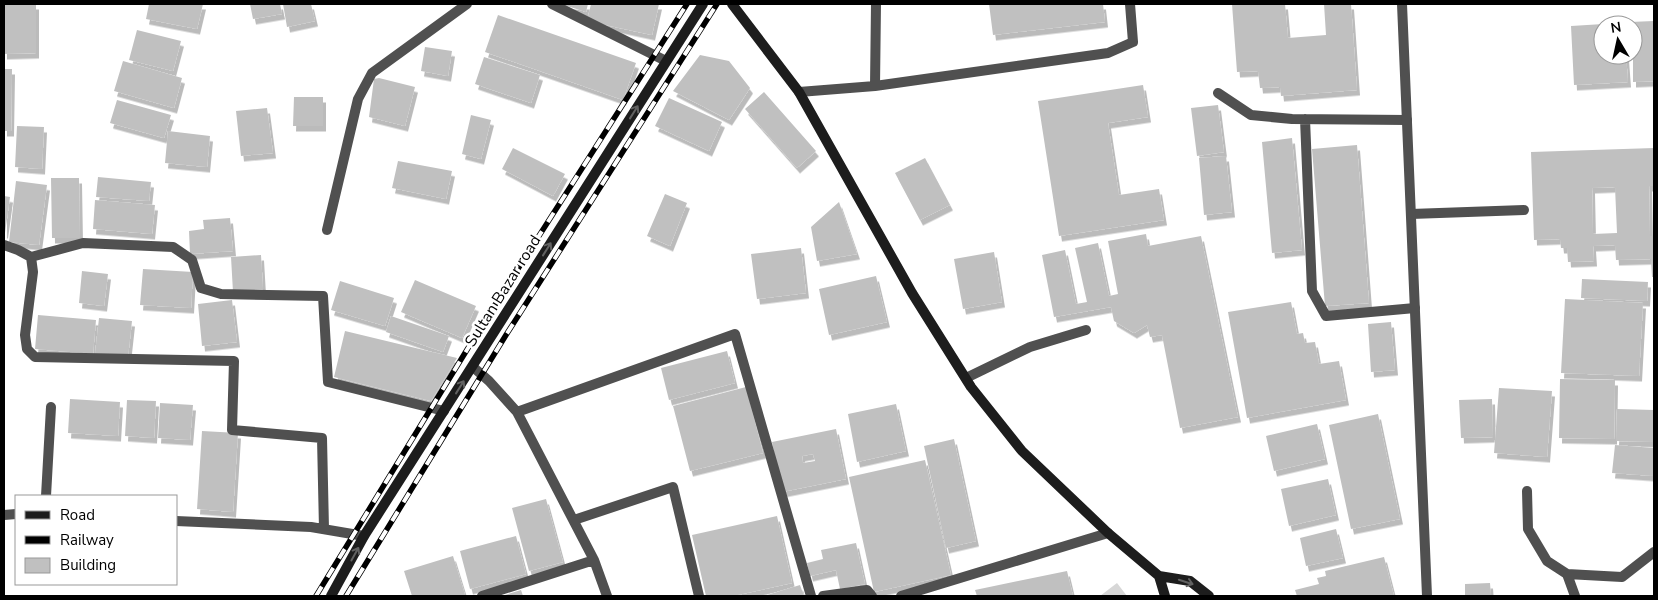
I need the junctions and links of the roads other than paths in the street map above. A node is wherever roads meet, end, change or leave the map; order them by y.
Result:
1 (466, 4) edge
2 (552, 4) edge
3 (702, 4) edge
4 (732, 4) edge
5 (876, 4) edge
6 (1130, 4) edge
7 (1402, 4) edge
8 (666, 61) junction
9 (875, 86) junction
10 (799, 92) junction
11 (1218, 93) dead end
12 (1305, 119) junction
13 (1407, 120) junction
14 (1524, 210) dead end
15 (1411, 214) junction
16 (327, 230) dead end
17 (4, 246) edge
18 (31, 257) junction
19 (1415, 308) junction
20 (1086, 330) dead end
21 (473, 367) junction
22 (966, 378) junction
23 (51, 407) dead end
24 (444, 411) junction
25 (516, 412) junction
26 (1527, 491) dead end
27 (46, 495) edge
28 (574, 520) junction
29 (178, 521) edge
30 (324, 529) junction
31 (1108, 533) junction
32 (364, 536) junction
33 (1654, 552) edge
34 (594, 560) junction
35 (1567, 574) junction
36 (1159, 576) junction
37 (331, 596) edge
38 (482, 596) edge
39 (606, 596) edge
40 (700, 596) edge
41 (811, 596) edge
42 (823, 596) edge
43 (872, 596) edge
44 (901, 596) edge
45 (1165, 596) edge
46 (1209, 596) edge
47 (1427, 596) edge
48 (1575, 596) edge

1 - 16 street
2 - 8 street
3 - 8 main road, Sultan Bazar road
4 - 10 main road
5 - 9 street
6 - 9 street
7 - 13 street
21 -> 8 main road, Sultan Bazar road
9 - 10 street
10 - 22 main road
11 - 12 street
12 - 13 street
12 - 19 street
13 - 15 street
14 - 15 street
15 - 19 street
17 - 18 street
18 - 24 street
18 - 30 street
19 - 47 street
20 - 22 street
24 -> 21 main road, Sultan Bazar road
21 - 25 street
22 - 31 main road
23 - 27 street
24 - 32 main road, Sultan Bazar road
25 - 28 street
25 - 41 street
26 - 35 street
28 - 34 street
28 - 40 street
29 - 30 street
30 - 32 street
31 - 36 main road
31 - 44 street
37 -> 32 main road, Sultan Bazar road
33 - 35 street
34 - 38 street
34 - 39 street
35 - 48 street
36 - 45 main road
36 -> 46 main road
42 - 43 street

